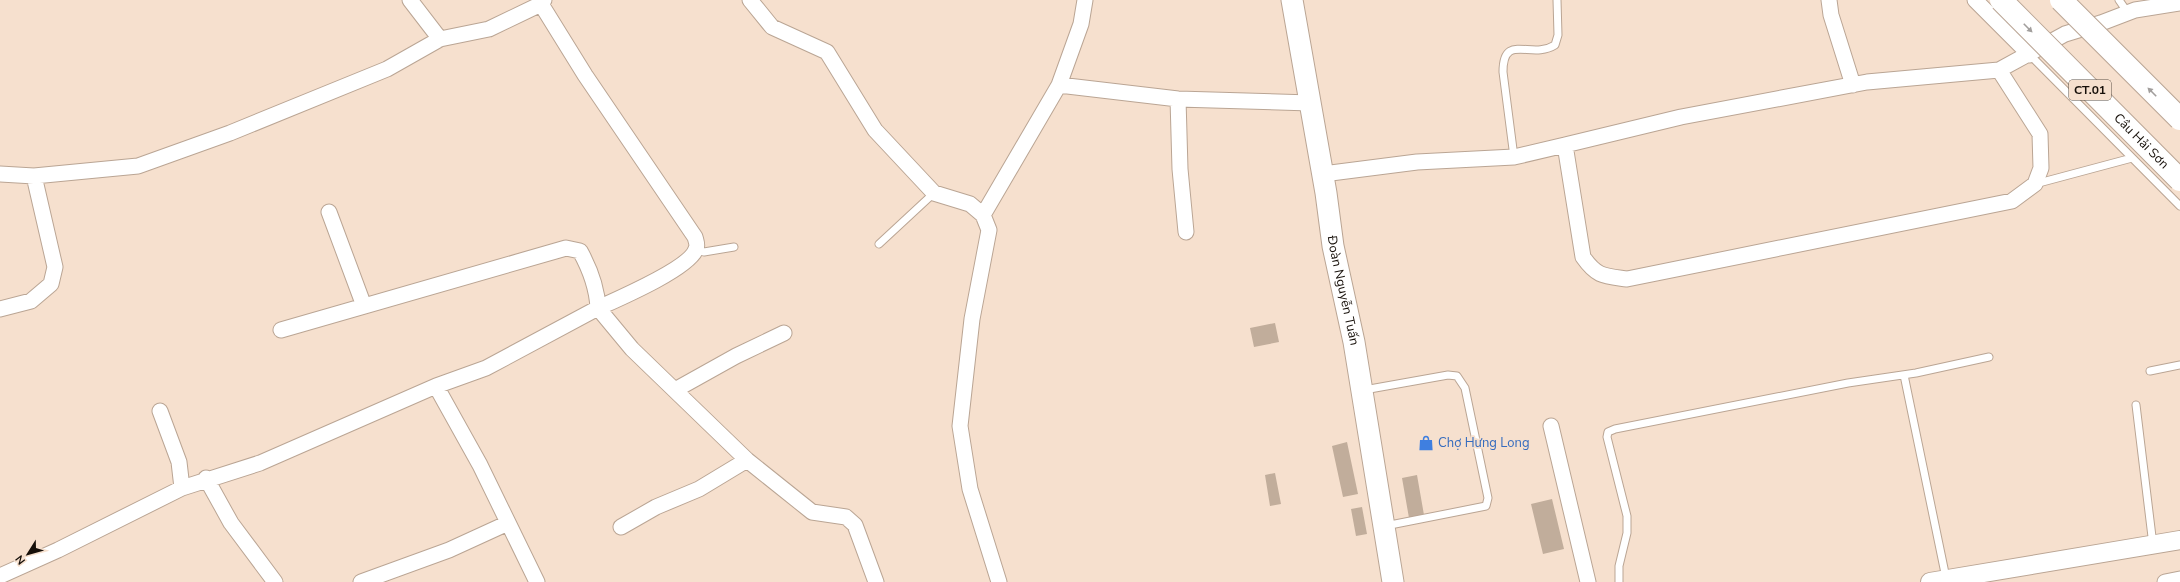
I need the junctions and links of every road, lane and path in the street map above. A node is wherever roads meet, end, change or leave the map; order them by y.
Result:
1 (410, 0) edge
2 (750, 0) edge
3 (1085, 0) edge
4 (1292, 0) edge
5 (1557, 0) edge
6 (1828, 0) edge
7 (1975, 0) edge
8 (2001, 0) edge
9 (2061, 0) edge
10 (2119, 0) edge
11 (542, 2) edge
12 (2180, 2) edge
13 (2128, 13) junction
14 (440, 38) junction
15 (2030, 55) junction
16 (1999, 70) junction
17 (1058, 85) junction
18 (1853, 85) junction
19 (1178, 99) junction
20 (1311, 103) junction
21 (2180, 119) edge
22 (1565, 145) junction
23 (1514, 157) junction
24 (2132, 158) junction
25 (0, 174) edge
26 (1323, 174) junction
27 (34, 176) junction
28 (2180, 180) edge
29 (2035, 184) junction
30 (934, 194) junction
31 (2180, 206) edge
32 (329, 212) dead end
33 (983, 215) junction
34 (1186, 232) dead end
35 (879, 244) dead end
36 (734, 247) dead end
37 (696, 250) junction
38 (364, 306) junction
39 (598, 308) junction
40 (0, 309) edge
41 (281, 330) dead end
42 (784, 333) dead end
43 (1989, 357) dead end
44 (2180, 365) edge
45 (2150, 371) dead end
46 (1904, 375) junction
47 (436, 386) junction
48 (675, 390) junction
49 (1362, 390) junction
50 (2136, 405) dead end
51 (160, 411) dead end
52 (1551, 426) dead end
53 (747, 460) junction
54 (206, 478) junction
55 (182, 488) junction
56 (508, 523) junction
57 (1385, 526) junction
58 (621, 527) dead end
59 (2180, 540) edge
60 (2153, 545) junction
61 (0, 576) edge
62 (1990, 579) edge
63 (2180, 579) edge
64 (1938, 581) edge
65 (275, 582) edge
66 (361, 582) edge
67 (538, 582) edge
68 (876, 582) edge
69 (999, 582) edge
70 (1393, 582) edge
71 (1588, 582) edge
72 (1619, 582) edge
73 (2165, 582) edge

1 - 14 street
2 - 30 street
3 - 17 street
4 - 20 main road, Đoàn Nguyễn Tuấn
5 - 23 lane
6 - 18 street
7 - 15 street
8 -> 28 highway, Cầu Hải Sơn / CT.01, bridge
21 -> 9 highway, bridge
10 - 13 lane
11 - 14 street
11 - 37 street
12 - 13 street
13 - 15 street
14 - 27 street
15 - 16 street
15 - 24 lane
16 - 18 street
16 - 29 street
17 - 19 street
17 - 33 street
18 - 22 street
19 - 20 street
19 - 34 street
20 - 26 main road, Đoàn Nguyễn Tuấn
22 - 23 street
22 - 29 street
23 - 26 street
24 - 29 lane
24 - 31 lane
25 - 27 street
26 - 49 main road, Đoàn Nguyễn Tuấn
27 - 40 street
30 - 33 street
30 - 35 lane
32 - 38 street
33 - 69 street
36 - 37 lane
37 - 39 street
38 - 39 street
38 - 41 street
39 - 47 street
39 - 48 street
42 - 48 street
43 - 46 lane
44 - 45 lane
46 - 64 lane
46 - 72 lane
47 - 54 street
47 - 56 street
48 - 53 street
49 - 57 main road, Đoàn Nguyễn Tuấn
49 - 57 lane
50 - 60 lane
51 - 55 street
52 - 71 street
53 - 58 street
53 - 68 street
54 - 55 street
54 - 65 street
55 - 61 street
56 - 66 street
56 - 67 street
57 - 70 main road, Đoàn Nguyễn Tuấn
59 - 60 street
60 - 62 street
62 - 64 street
63 - 73 street

